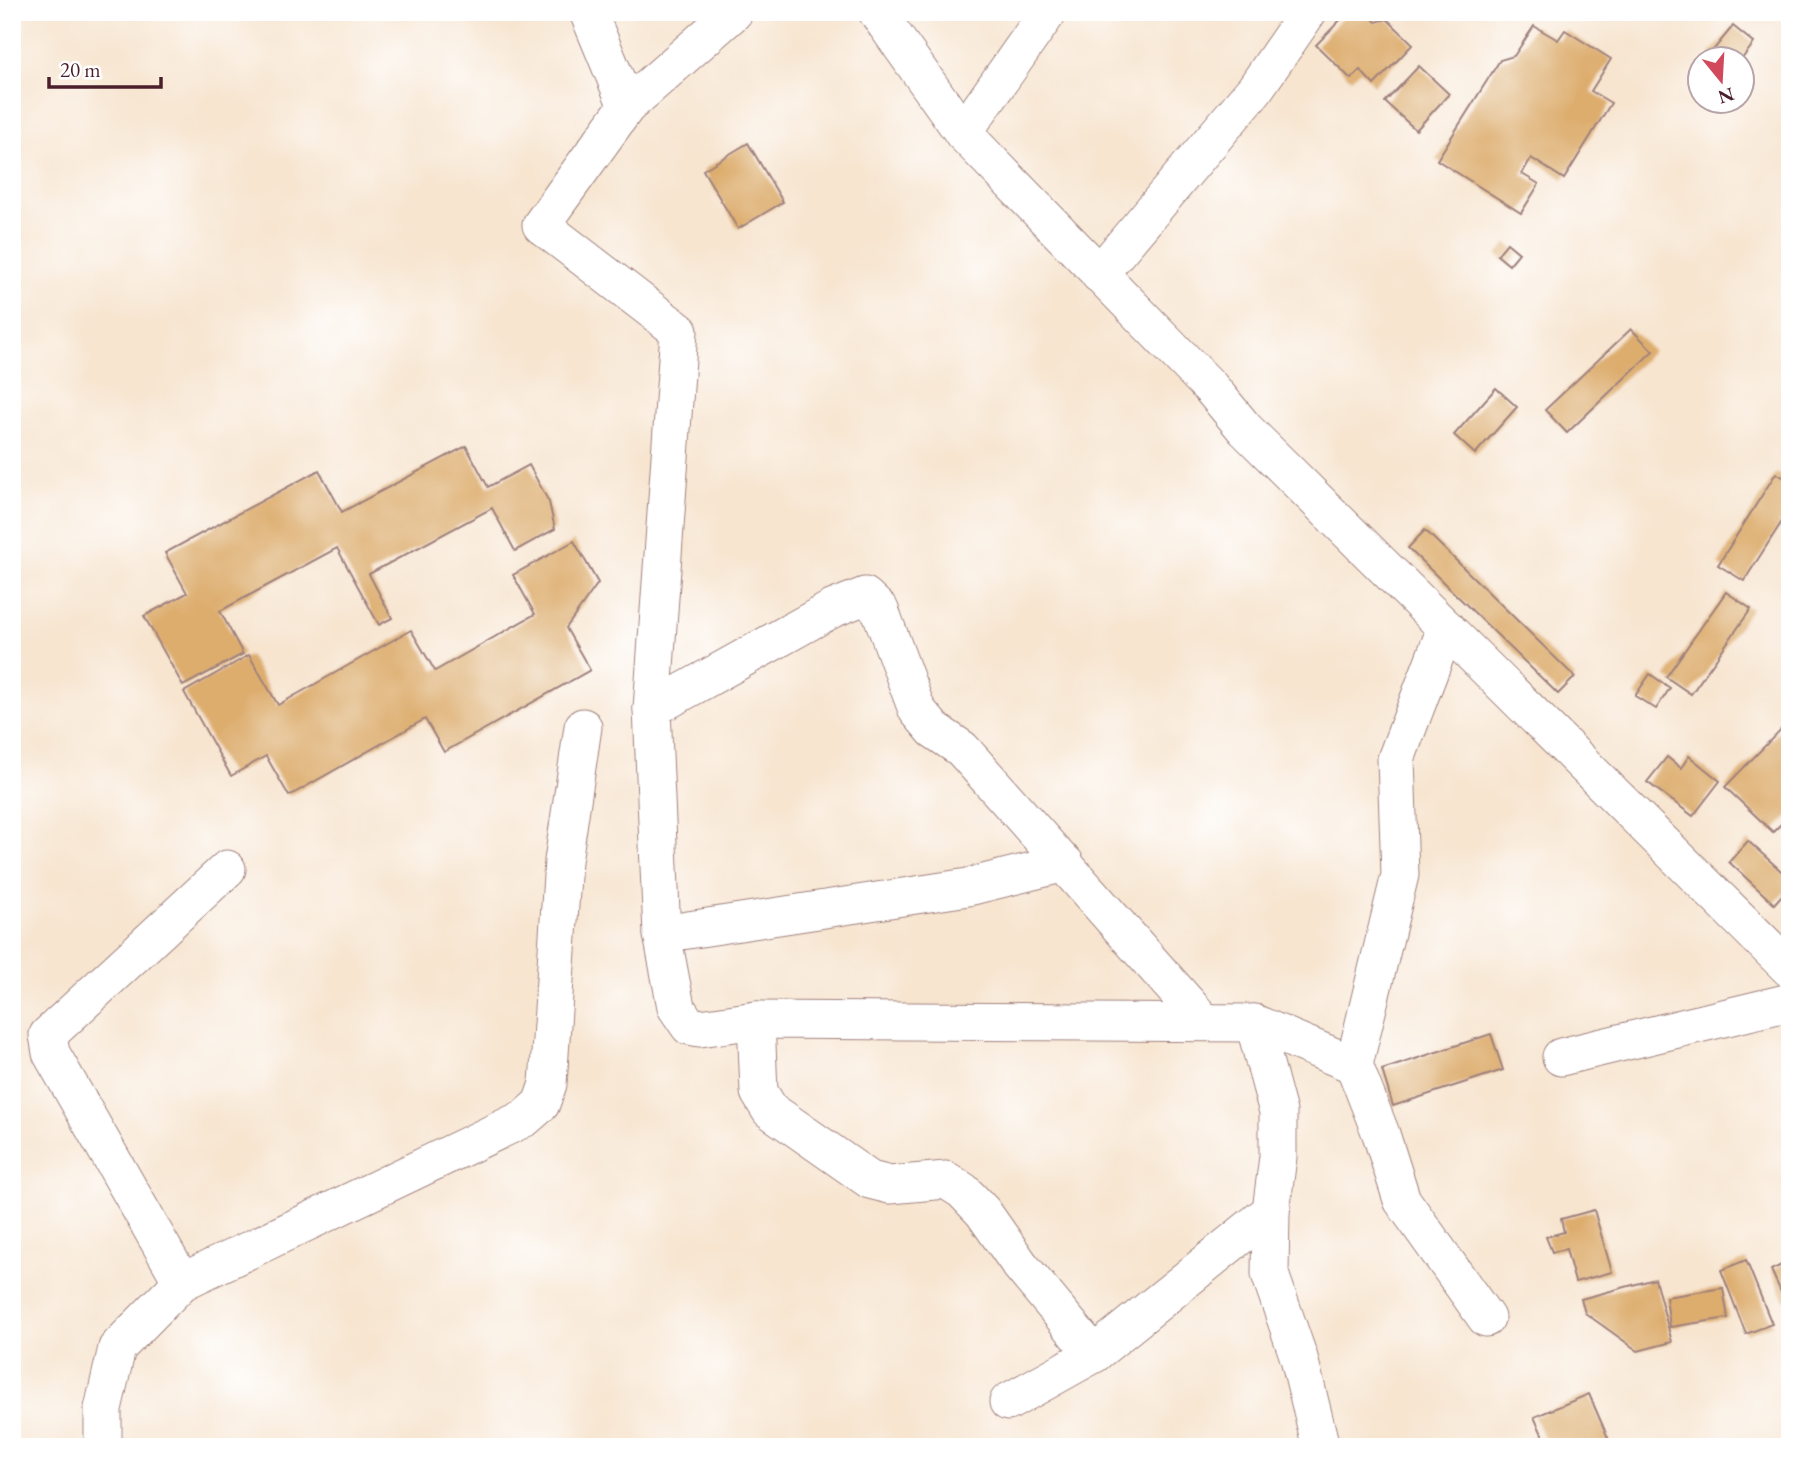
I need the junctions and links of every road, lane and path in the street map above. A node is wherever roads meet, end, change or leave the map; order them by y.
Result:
1 (588, 12) edge
2 (734, 12) edge
3 (877, 12) edge
4 (1048, 12) edge
5 (1308, 12) edge
6 (627, 106) junction
7 (963, 133) junction
8 (1099, 274) junction
9 (1446, 628) junction
10 (652, 709) junction
11 (583, 727) dead end
12 (1065, 863) junction
13 (226, 869) dead end
14 (662, 934) junction
15 (1790, 969) edge
16 (1790, 1002) edge
17 (756, 1020) junction
18 (1204, 1022) junction
19 (1254, 1023) junction
20 (1561, 1057) dead end
21 (1354, 1065) junction
22 (1271, 1210) junction
23 (182, 1282) junction
24 (1486, 1318) dead end
25 (1094, 1354) junction
26 (1009, 1402) dead end
27 (103, 1447) edge
28 (1321, 1447) edge

1 - 6 street
2 - 6 street
3 - 7 street
4 - 7 street
5 - 8 street
6 - 10 street
7 - 8 street
8 - 9 street
9 - 15 street
9 - 21 street
10 - 12 street
10 - 14 street
11 - 23 street
12 - 14 street
12 - 18 street
13 - 23 street
14 - 17 street
16 - 20 street
17 - 18 street
17 - 25 street
18 - 19 street
19 - 21 street
19 - 22 street
21 - 24 street
22 - 25 street
22 - 28 street
23 - 27 street
25 - 26 street

